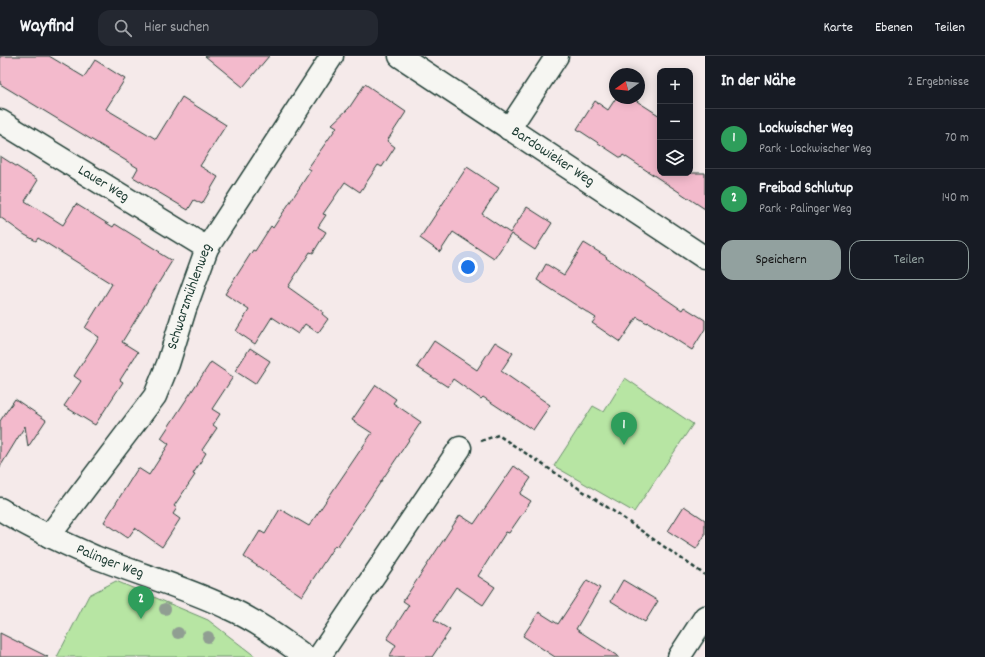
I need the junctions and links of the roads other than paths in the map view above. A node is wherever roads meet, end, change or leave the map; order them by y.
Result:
1 (332, 56) edge
2 (400, 56) edge
3 (557, 56) edge
4 (0, 121) edge
5 (509, 129) junction
6 (207, 248) junction
7 (705, 258) edge
8 (460, 448) road end
9 (0, 509) edge
10 (49, 536) junction
11 (705, 617) edge
12 (306, 657) edge
13 (319, 657) edge
14 (679, 657) edge

1 - 6 street, Schwarzmühlenweg
2 - 5 street, Bardowieker Weg
3 - 5 street
4 - 6 street, Lauer Weg
5 - 7 street, Bardowieker Weg
6 - 10 street, Schwarzmühlenweg
8 - 13 street
9 - 10 street, Palinger Weg
10 - 12 street, Palinger Weg
11 - 14 street

